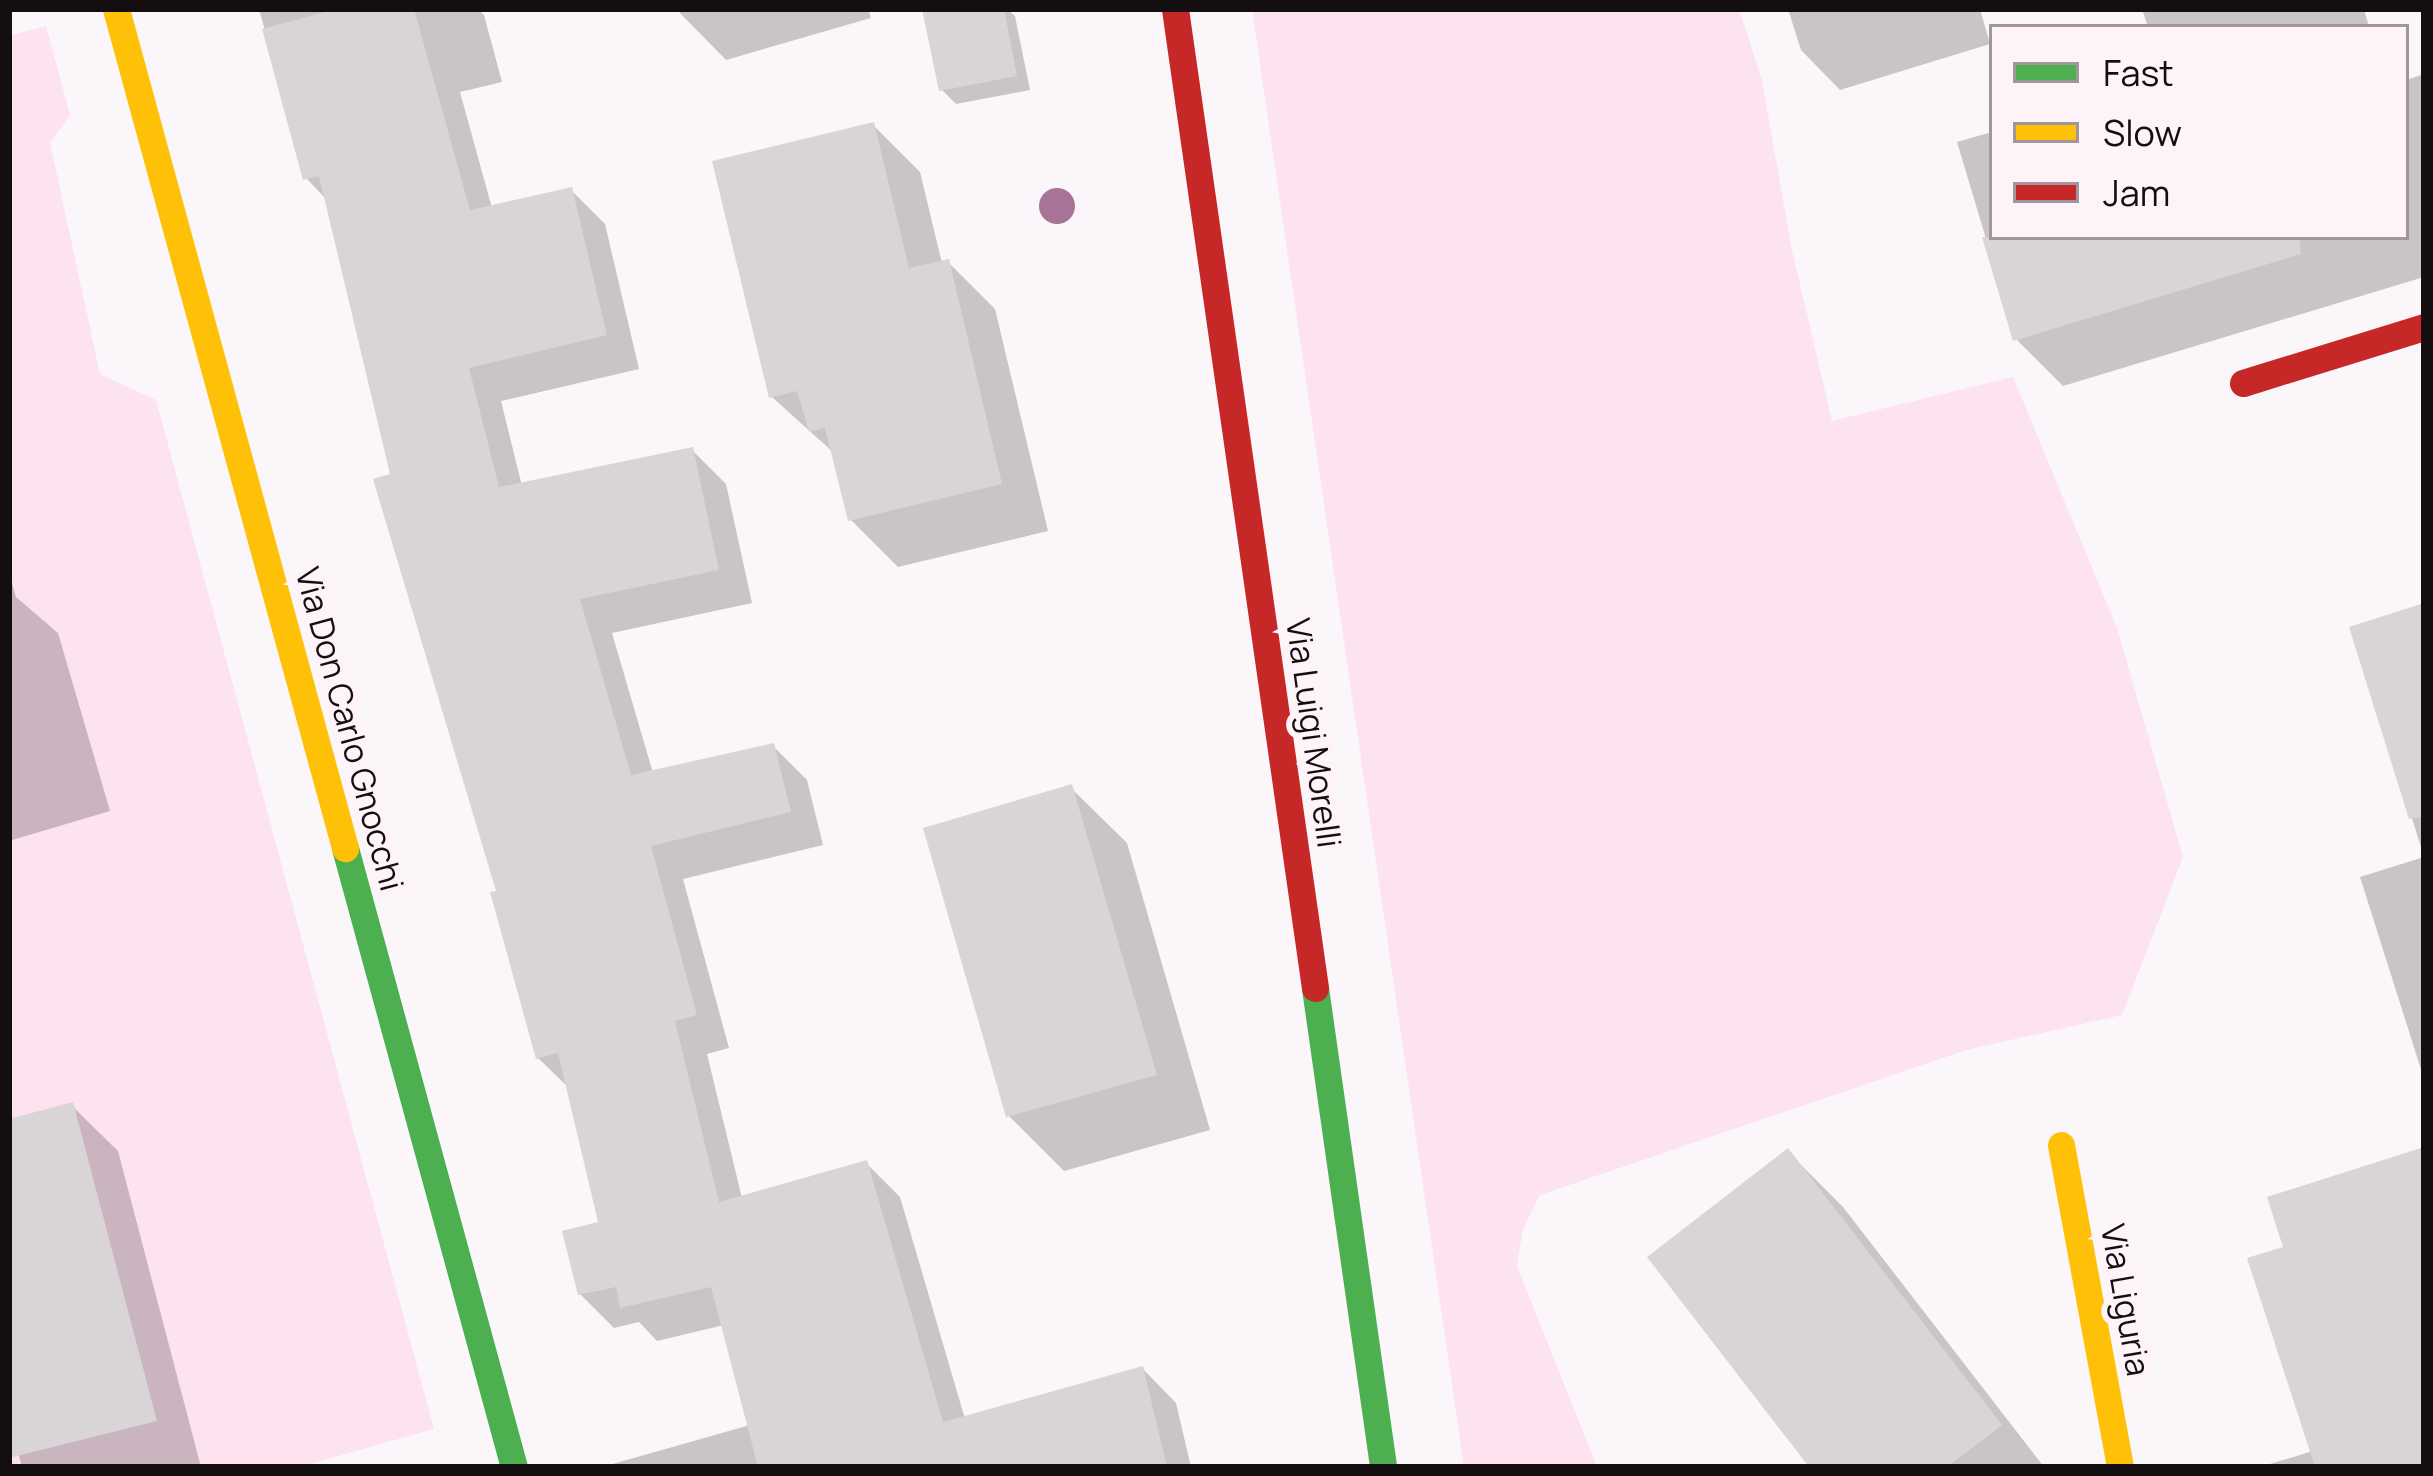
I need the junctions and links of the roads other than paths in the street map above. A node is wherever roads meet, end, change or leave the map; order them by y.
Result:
1 (116, 9) edge
2 (1175, 9) edge
3 (2424, 327) edge
4 (2243, 383) dead end
5 (2061, 1145) dead end
6 (514, 1467) edge
7 (1383, 1467) edge
8 (2120, 1467) edge

1 - 6 street, Via Don Carlo Gnocchi
2 - 7 street, Via Luigi Morelli
3 - 4 street
5 - 8 street, Via Liguria

